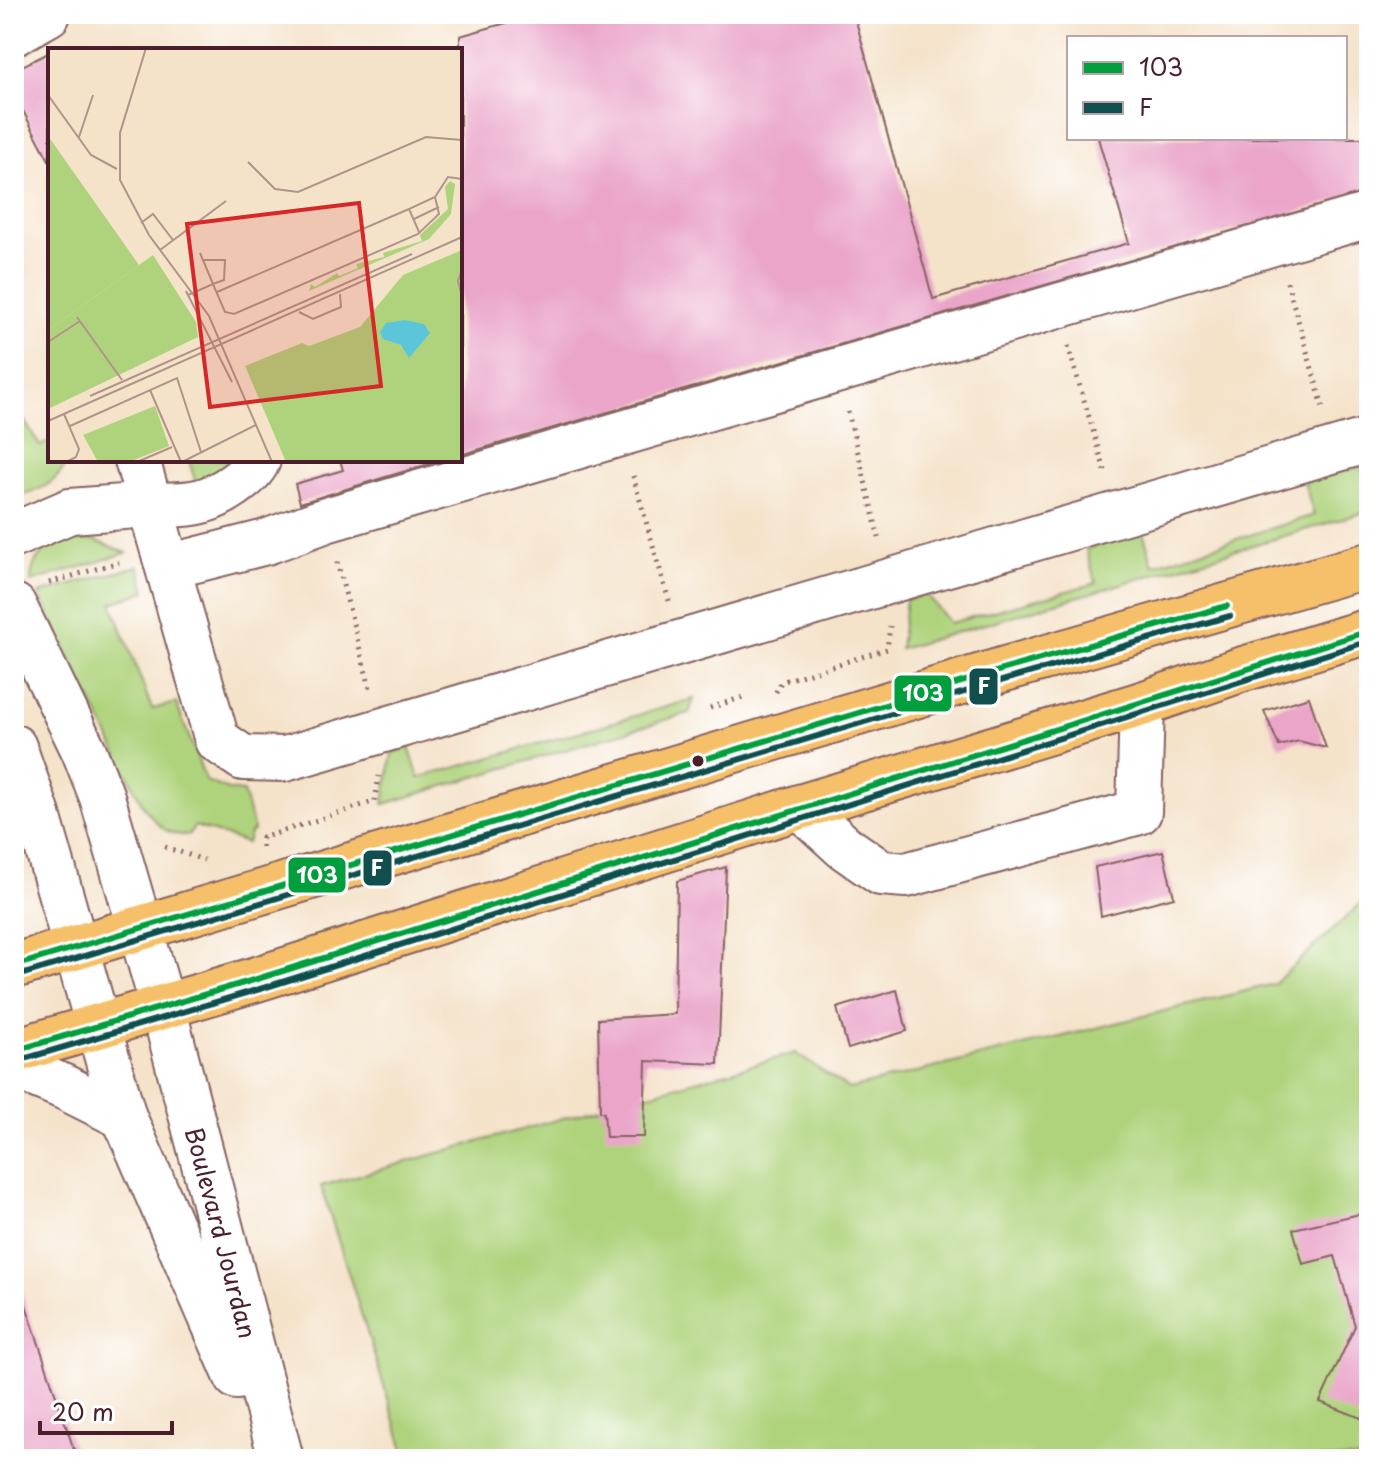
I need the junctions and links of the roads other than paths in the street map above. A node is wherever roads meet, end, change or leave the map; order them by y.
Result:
1 (48, 14) edge
2 (14, 33) edge
3 (1369, 215) edge
4 (1352, 445) edge
5 (138, 462) edge
6 (257, 462) edge
7 (150, 505) junction
8 (14, 535) edge
9 (1369, 565) edge
10 (168, 567) junction
11 (14, 606) edge
12 (1369, 631) edge
13 (1142, 704) junction
14 (14, 747) edge
15 (800, 807) junction
16 (141, 928) junction
17 (76, 947) junction
18 (14, 966) edge
19 (163, 1007) junction
20 (97, 1026) junction
21 (14, 1051) edge
22 (14, 1066) edge
23 (124, 1117) junction
24 (272, 1459) edge
25 (281, 1459) edge

1 - 2 street
3 - 10 street
4 - 10 street
5 - 7 street
6 - 7 street
7 - 8 street
7 - 10 street
9 - 16 main road
11 - 16 street, Boulevard Jourdan
12 - 13 main road
13 - 15 main road
13 - 15 street
14 - 17 street, Boulevard Jourdan
15 - 19 main road
16 - 17 main road
16 - 19 street, Boulevard Jourdan
17 - 18 main road
17 - 20 street, Boulevard Jourdan
19 - 20 main road
19 - 25 street, Boulevard Jourdan
20 - 21 main road
20 - 23 street, Boulevard Jourdan
22 - 23 street
23 - 24 street, Boulevard Jourdan

